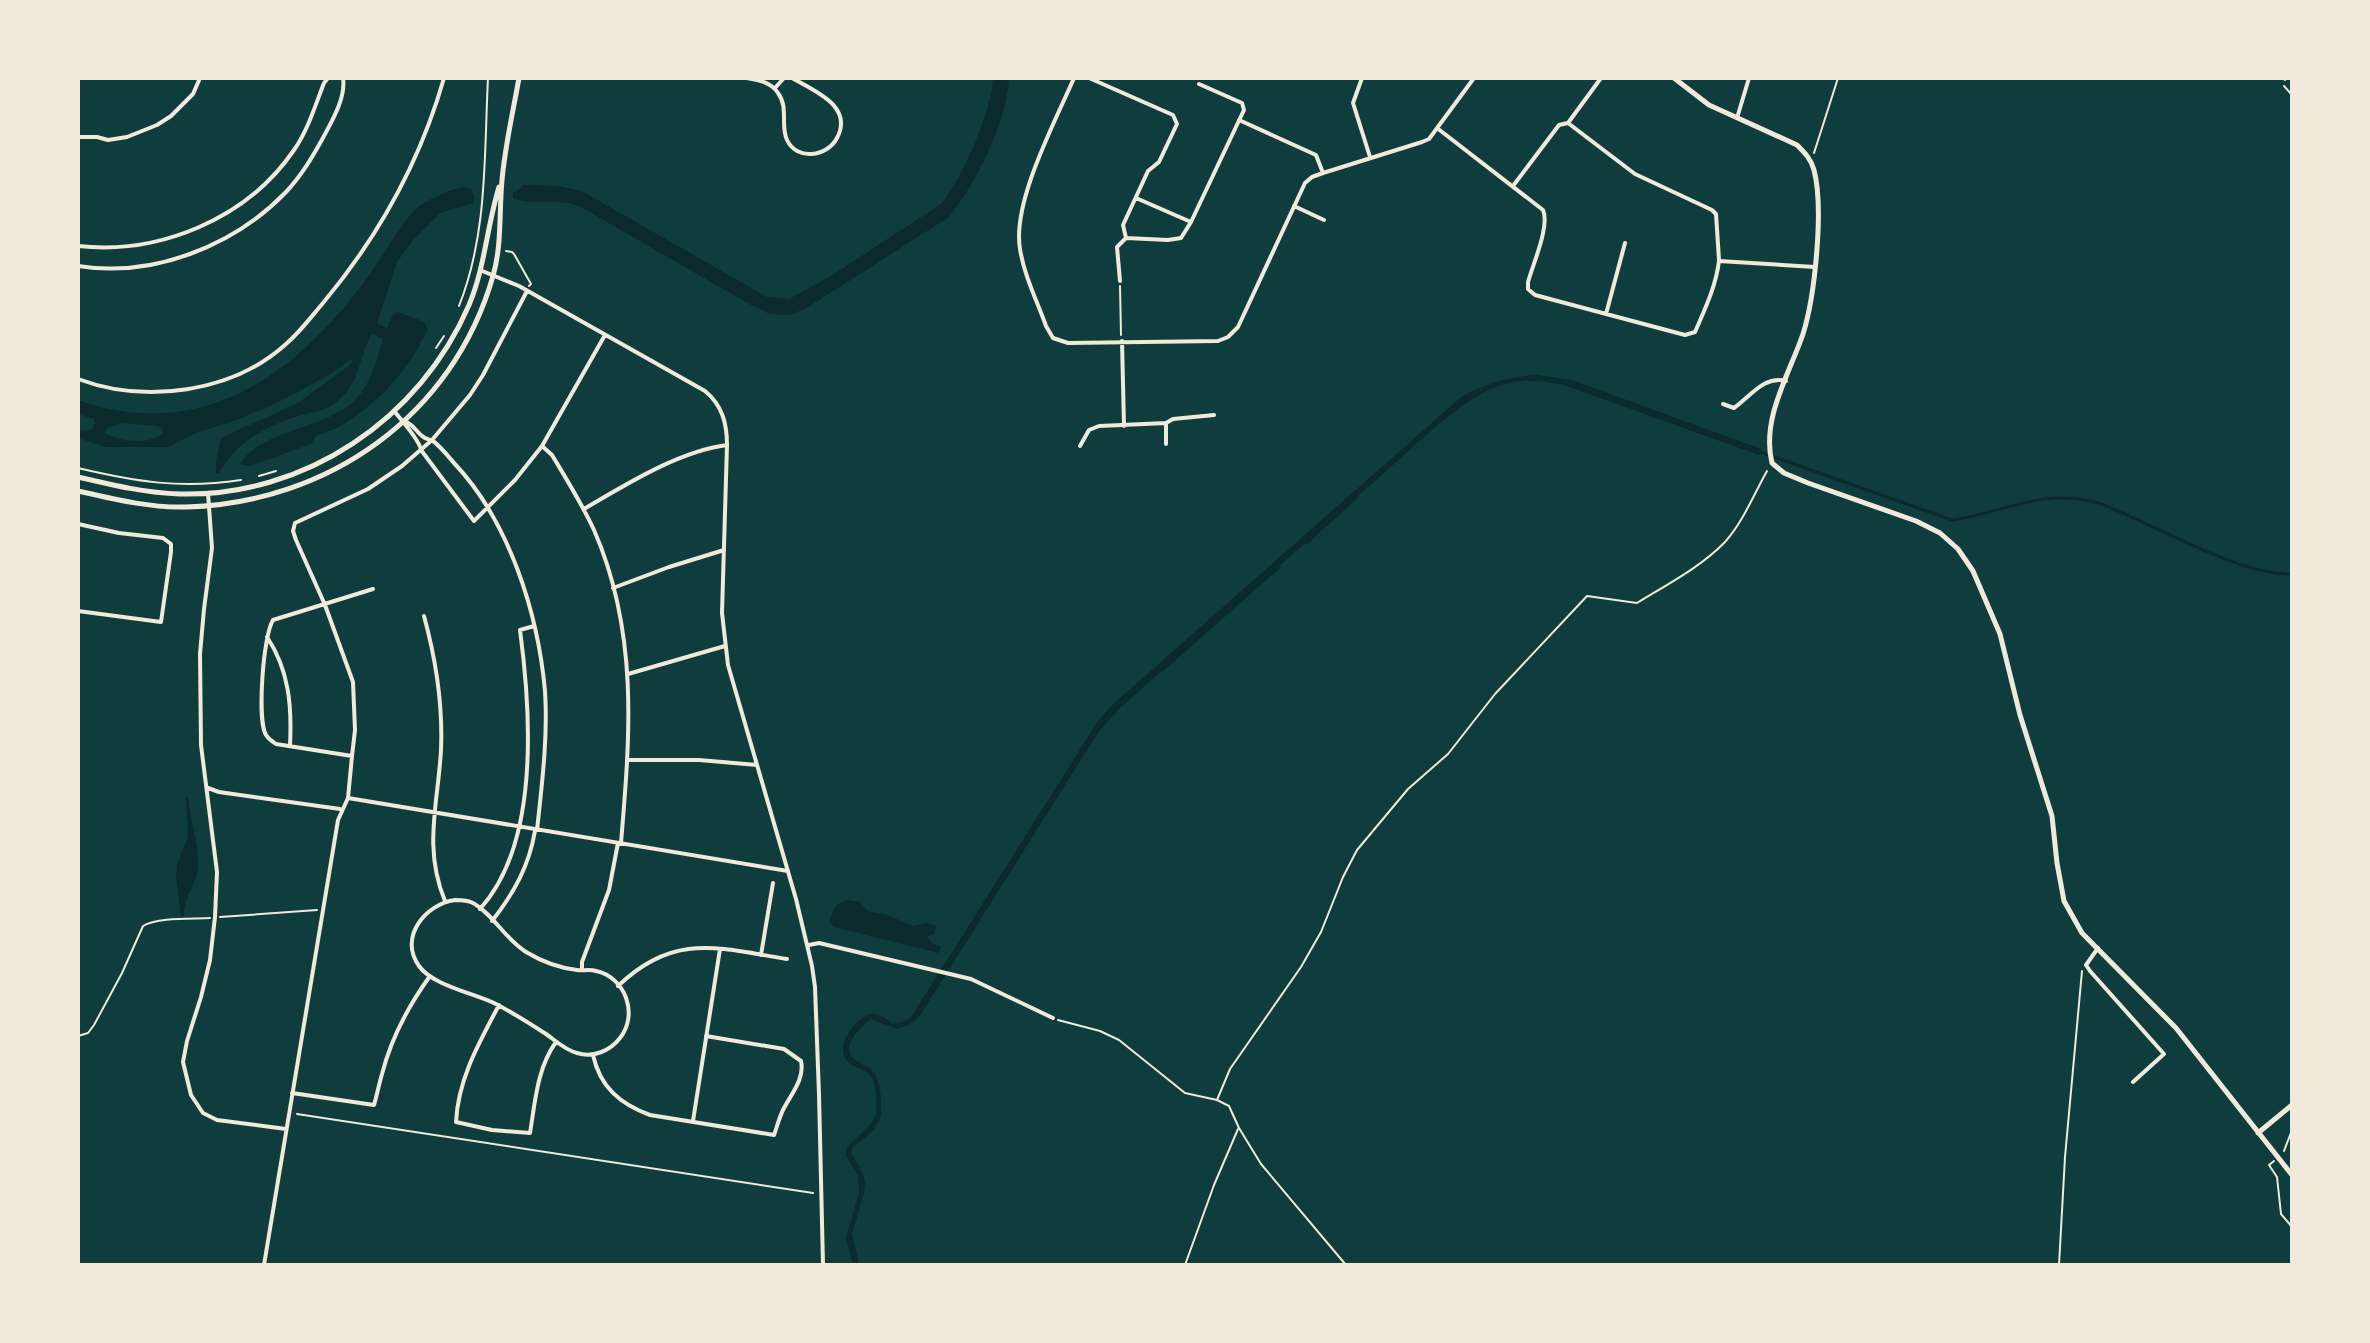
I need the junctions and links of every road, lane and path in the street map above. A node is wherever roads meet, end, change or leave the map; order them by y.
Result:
1 (200, 78) edge
2 (328, 78) edge
3 (343, 78) edge
4 (444, 78) edge
5 (488, 78) edge
6 (519, 78) edge
7 (746, 78) edge
8 (784, 78) edge
9 (792, 78) edge
10 (1074, 78) edge
11 (1089, 78) edge
12 (1362, 78) edge
13 (1474, 78) edge
14 (1601, 78) edge
15 (1674, 78) edge
16 (1749, 78) edge
17 (1838, 78) edge
18 (2283, 79) edge
19 (1199, 84) dead end
20 (775, 88) junction
21 (2292, 95) edge
22 (1737, 119) junction
23 (1239, 120) junction
24 (1568, 123) junction
25 (1437, 128) junction
26 (78, 137) edge
27 (1370, 157) junction
28 (1809, 159) junction
29 (1323, 173) junction
30 (502, 179) junction
31 (1513, 186) junction
32 (1136, 198) junction
33 (1294, 206) junction
34 (1324, 220) dead end
35 (1191, 222) junction
36 (1126, 238) junction
37 (1625, 243) dead end
38 (78, 246) edge
39 (512, 252) dead end
40 (1719, 261) junction
41 (78, 266) edge
42 (1815, 267) junction
43 (480, 270) junction
44 (493, 275) junction
45 (1120, 281) joint
46 (527, 291) junction
47 (459, 307) dead end
48 (1606, 314) junction
49 (446, 332) dead end
50 (605, 335) junction
51 (1122, 341) junction
52 (434, 351) dead end
53 (78, 379) edge
54 (1786, 381) junction
55 (1723, 404) dead end
56 (394, 411) junction
57 (1214, 415) dead end
58 (404, 421) junction
59 (1166, 423) junction
60 (1124, 426) junction
61 (432, 440) junction
62 (1166, 444) dead end
63 (727, 445) junction
64 (542, 446) junction
65 (1080, 446) dead end
66 (421, 450) junction
67 (1771, 461) junction
68 (78, 468) edge
69 (279, 470) dead end
70 (78, 477) edge
71 (78, 491) edge
72 (208, 493) junction
73 (209, 506) junction
74 (488, 507) junction
75 (583, 509) junction
76 (78, 524) edge
77 (724, 550) junction
78 (613, 588) junction
79 (373, 589) dead end
80 (325, 605) junction
81 (78, 611) edge
82 (424, 616) dead end
83 (534, 626) junction
84 (267, 637) junction
85 (725, 646) junction
86 (628, 674) junction
87 (290, 745) junction
88 (352, 756) junction
89 (628, 760) junction
90 (758, 765) junction
91 (208, 788) junction
92 (348, 798) junction
93 (341, 809) junction
94 (433, 813) junction
95 (518, 827) junction
96 (536, 830) junction
97 (619, 843) junction
98 (788, 871) junction
99 (773, 883) dead end
100 (445, 902) junction
101 (480, 909) junction
102 (323, 910) junction
103 (215, 917) junction
104 (492, 921) junction
105 (809, 945) junction
106 (2098, 948) junction
107 (720, 949) junction
108 (761, 955) junction
109 (787, 959) dead end
110 (2086, 965) junction
111 (582, 970) junction
112 (430, 976) junction
113 (618, 986) junction
114 (499, 1005) junction
115 (1053, 1018) joint
116 (78, 1036) edge
117 (706, 1036) junction
118 (556, 1042) junction
119 (593, 1054) junction
120 (2133, 1082) dead end
121 (292, 1093) junction
122 (1217, 1100) junction
123 (2292, 1105) edge
124 (289, 1113) junction
125 (693, 1121) junction
126 (1239, 1128) junction
127 (286, 1129) junction
128 (2292, 1130) edge
129 (2258, 1133) junction
130 (2278, 1157) junction
131 (2292, 1175) edge
132 (822, 1194) junction
133 (2292, 1227) edge
134 (264, 1265) edge
135 (823, 1265) edge
136 (1185, 1265) edge
137 (1346, 1265) edge
138 (2059, 1265) edge

1 - 26 street
2 - 38 street
3 - 41 street
4 - 53 street
5 - 47 path
6 - 30 street
7 - 20 street
8 - 20 street
9 - 20 street
10 - 51 street
11 - 32 street
12 - 27 street
13 - 25 street
14 - 24 street
15 - 22 street
16 - 22 street
17 - 28 path
18 - 21 path
19 - 23 street
22 - 28 street
23 - 29 street
23 - 35 street
24 - 31 street
24 - 40 street
25 - 27 street
25 - 31 street
27 - 29 street
28 - 42 street
29 - 33 street
30 - 43 street
30 - 44 street
31 - 48 street
32 - 35 street
32 - 36 street
33 - 34 street
33 - 51 street
35 - 36 street
36 - 45 street
37 - 48 street
39 - 46 path
40 - 42 street
40 - 48 street
42 - 54 street
43 - 44 street
43 - 56 street
44 - 46 street
44 - 58 street
45 - 51 path
46 - 50 street
46 - 61 street
49 - 52 path
50 - 63 street
50 - 64 street
51 - 60 street
54 - 55 street
54 - 67 street
56 - 58 street
56 - 72 street
57 - 59 street
58 - 61 street
58 - 66 street
58 - 73 street
59 - 60 street
59 - 62 street
60 - 65 street
61 - 66 street
61 - 74 street
63 - 75 street
63 - 77 street
64 - 74 street
64 - 75 street
66 - 74 street
66 - 80 street
67 - 106 street
67 - 122 path
68 - 69 path
70 - 72 street
71 - 73 street
72 - 73 street
73 - 91 street
74 - 83 street
75 - 78 street
76 - 81 street
77 - 78 street
77 - 85 street
78 - 86 street
79 - 80 street
80 - 84 street
80 - 88 street
82 - 94 street
83 - 95 street
83 - 96 street
84 - 87 street
84 - 87 street
85 - 86 street
85 - 90 street
86 - 89 street
87 - 88 street
88 - 92 street
89 - 90 street
89 - 97 street
90 - 98 street
91 - 93 street
91 - 103 street
92 - 93 street
92 - 94 street
93 - 102 street
94 - 95 street
94 - 100 street
95 - 96 street
95 - 101 street
96 - 97 street
96 - 104 street
97 - 98 street
97 - 111 street
98 - 105 street
99 - 108 street
100 - 101 street
100 - 112 street
101 - 104 street
102 - 103 path
102 - 121 street
103 - 116 path
103 - 127 street
104 - 111 street
105 - 115 street
105 - 132 street
106 - 110 street
106 - 129 street
107 - 108 street
107 - 113 street
107 - 117 street
108 - 109 street
110 - 120 street
110 - 138 path
111 - 113 street
112 - 114 street
112 - 121 street
113 - 119 street
114 - 118 street
114 - 118 street
115 - 122 path
117 - 125 street
117 - 125 street
118 - 119 street
119 - 125 street
121 - 124 street
122 - 126 path
123 - 129 street
124 - 127 street
124 - 132 path
126 - 136 path
126 - 137 path
127 - 134 street
128 - 130 path
129 - 130 street
130 - 131 street
130 - 133 path
132 - 135 street

